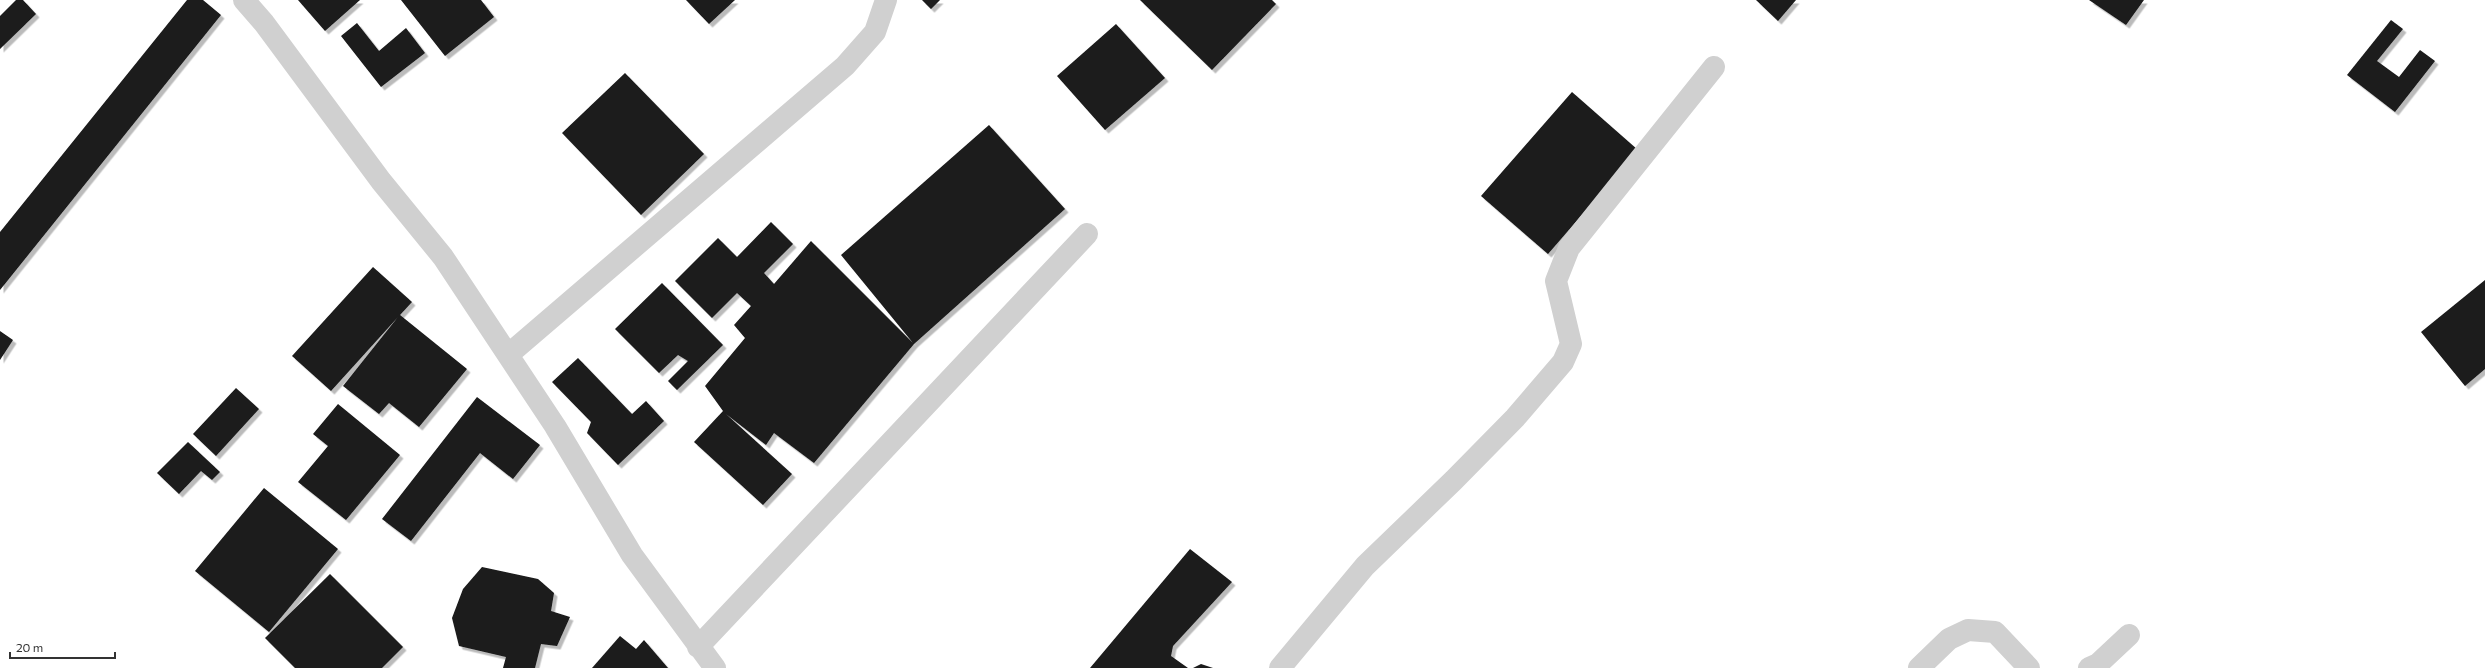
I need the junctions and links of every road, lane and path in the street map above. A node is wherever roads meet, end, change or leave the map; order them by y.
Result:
1 (244, 0) edge
2 (886, 0) edge
3 (1714, 67) dead end
4 (1087, 234) dead end
5 (508, 355) junction
6 (2129, 635) dead end
7 (698, 647) junction
8 (714, 668) edge
9 (1280, 668) edge
10 (1919, 668) edge
11 (2029, 668) edge
12 (2089, 668) edge

1 - 5 street
2 - 5 street
3 - 9 street
4 - 7 street
5 - 7 street
6 - 12 street
7 - 8 street
10 - 11 street

